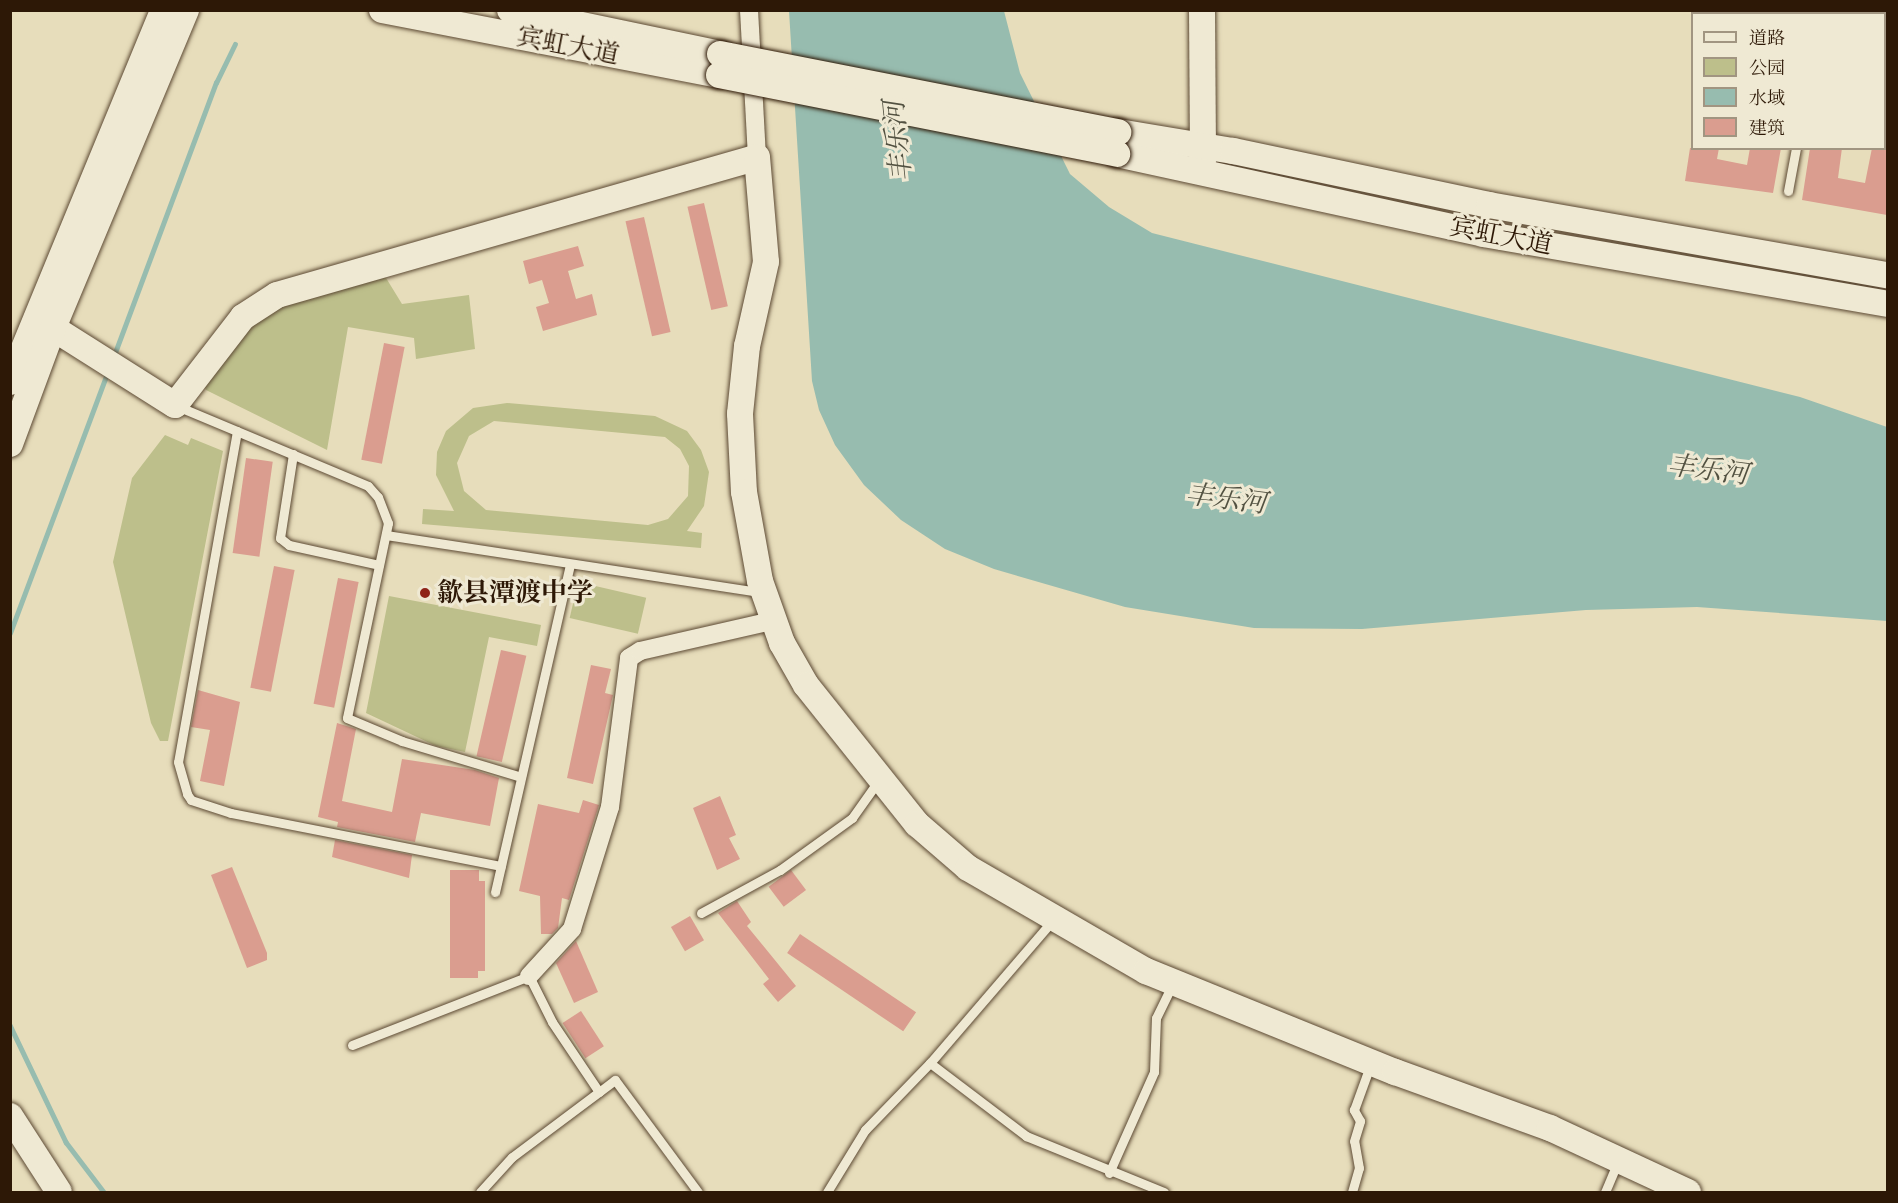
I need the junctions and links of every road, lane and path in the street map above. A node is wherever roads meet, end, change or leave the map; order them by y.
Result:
1 (163, 10) edge
2 (186, 10) edge
3 (382, 10) edge
4 (510, 10) edge
5 (749, 10) edge
6 (1185, 10) edge
7 (1202, 10) edge
8 (719, 65) junction
9 (1117, 143) junction
10 (1194, 144) junction
11 (1796, 150) edge
12 (757, 157) junction
13 (1194, 171) junction
14 (1788, 191) dead end
15 (1887, 275) edge
16 (1887, 304) edge
17 (53, 328) junction
18 (19, 335) edge
19 (10, 382) edge
20 (175, 405) junction
21 (237, 431) junction
22 (10, 444) edge
23 (292, 454) junction
24 (386, 535) junction
25 (570, 564) junction
26 (379, 565) junction
27 (763, 592) junction
28 (772, 621) junction
29 (521, 777) junction
30 (879, 779) junction
31 (501, 866) junction
32 (495, 892) dead end
33 (701, 913) dead end
34 (1054, 919) junction
35 (530, 976) junction
36 (1174, 982) junction
37 (352, 1045) dead end
38 (1371, 1062) junction
39 (930, 1064) junction
40 (599, 1092) junction
41 (10, 1116) edge
42 (1619, 1160) junction
43 (1109, 1173) junction
44 (1142, 1189) edge
45 (58, 1192) edge
46 (480, 1192) edge
47 (698, 1192) edge
48 (827, 1192) edge
49 (1164, 1192) edge
50 (1352, 1192) edge
51 (1605, 1192) edge
52 (1688, 1192) edge

1 - 18 main road
2 - 17 main road
3 - 8 main road, 宾虹大道
4 - 8 main road, 宾虹大道
5 - 12 street
6 - 10 main road
7 - 10 main road
8 - 9 main road, bridge
9 - 10 main road, 宾虹大道
9 - 13 main road, 宾虹大道
10 - 13 main road
10 - 15 main road, 宾虹大道
11 - 14 lane
12 - 20 main road
12 - 27 main road
13 - 16 main road, 宾虹大道
17 - 20 main road
17 - 22 main road
18 - 19 main road
20 - 21 lane
21 - 23 lane
21 - 31 lane
23 - 24 lane
23 - 26 lane
24 - 25 lane
24 - 26 lane
25 - 27 lane
25 - 29 lane
26 - 29 lane
27 - 28 main road
28 - 30 main road
28 - 35 street
29 - 31 lane
30 - 33 lane
30 - 34 main road
31 - 32 lane
34 - 36 main road
34 - 39 lane
35 - 37 lane
35 - 40 lane
36 - 38 main road
36 - 43 lane
38 - 42 main road
38 - 50 lane
39 - 43 lane
39 - 48 lane
40 - 46 lane
40 - 47 lane
41 - 45 main road
42 - 51 lane
42 - 52 main road
43 - 44 lane
44 - 49 lane

